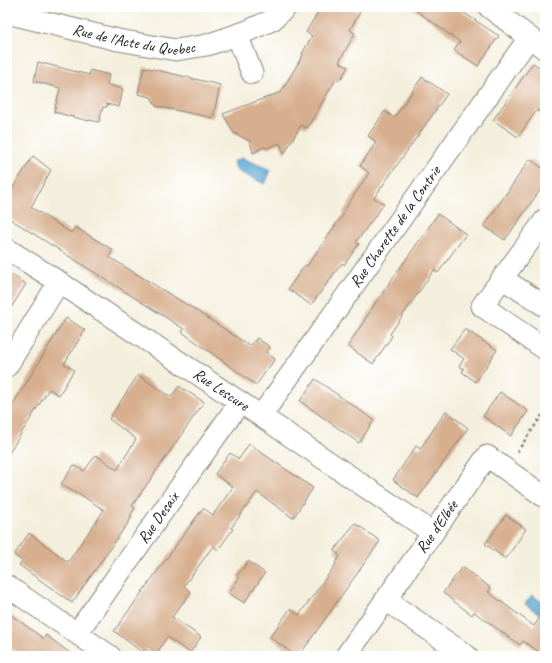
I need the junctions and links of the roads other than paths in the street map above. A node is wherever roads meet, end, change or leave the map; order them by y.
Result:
1 (286, 7) edge
2 (489, 7) edge
3 (7, 12) edge
4 (237, 35) junction
5 (537, 43) edge
6 (252, 73) dead end
7 (545, 220) edge
8 (7, 249) edge
9 (503, 279) junction
10 (59, 282) junction
11 (545, 306) edge
12 (545, 348) edge
13 (7, 366) edge
14 (240, 402) junction
15 (261, 416) junction
16 (545, 497) edge
17 (433, 533) junction
18 (7, 586) edge
19 (386, 600) junction
20 (77, 633) junction
21 (110, 656) edge
22 (346, 656) edge
23 (467, 656) edge

1 - 4 street, Rue de l'Acte du Quebec
2 - 5 street
3 - 4 street, Rue de l'Acte du Quebec
4 - 6 street
5 - 15 street, Rue Charette de la Contrie
7 - 9 street
8 - 10 street, Rue Lescure
9 - 11 street
9 - 12 street
10 - 13 street
10 - 14 street, Rue Lescure
14 - 15 street, Rue Lescure
14 - 20 street, Rue Desaix
15 - 17 street, Rue Lescure
16 - 17 street, Rue d'Elbée
17 - 19 street, Rue d'Elbée
18 - 20 street
19 - 22 street, Rue d'Elbée
19 - 23 street
20 - 21 street

